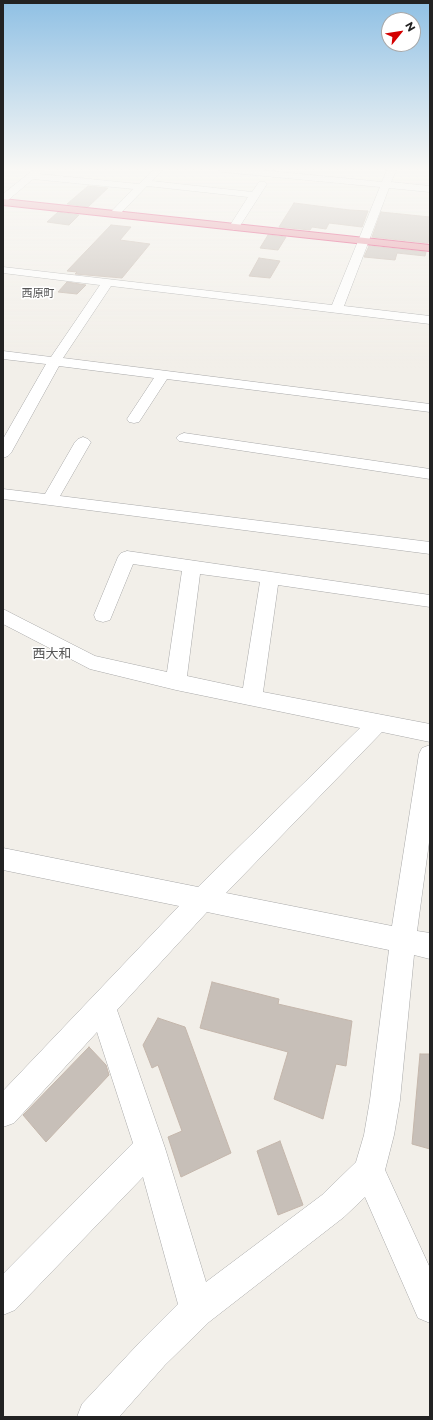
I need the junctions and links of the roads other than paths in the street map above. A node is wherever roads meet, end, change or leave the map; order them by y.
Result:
1 (311, 235) edge
2 (367, 235) edge
3 (365, 241) junction
4 (430, 248) edge
5 (3, 270) edge
6 (108, 282) junction
7 (336, 310) junction
8 (430, 320) edge
9 (3, 355) edge
10 (54, 362) junction
11 (163, 375) junction
12 (430, 408) edge
13 (134, 419) dead end
14 (184, 438) dead end
15 (83, 442) dead end
16 (3, 453) edge
17 (430, 474) edge
18 (3, 494) edge
19 (50, 500) junction
20 (430, 548) edge
21 (192, 566) junction
22 (270, 577) junction
23 (430, 601) edge
24 (103, 615) dead end
25 (3, 616) edge
26 (176, 682) junction
27 (252, 698) junction
28 (377, 724) junction
29 (430, 733) edge
30 (430, 754) edge
31 (3, 859) edge
32 (203, 899) junction
33 (417, 942) edge
34 (102, 1006) junction
35 (3, 1112) edge
36 (150, 1148) junction
37 (369, 1171) junction
38 (3, 1298) edge
39 (430, 1306) edge
40 (197, 1310) junction
41 (95, 1417) edge

1 - 3 highway
2 - 3 street
3 - 4 highway
3 - 7 street
5 - 6 street
6 - 7 street
6 - 10 street
7 - 8 street
9 - 10 street
10 - 11 street
10 - 16 street
11 - 12 street
11 - 13 street
14 - 17 street
15 - 19 street
18 - 19 street
19 - 20 street
21 - 22 street
21 - 24 street
21 - 26 street
22 - 23 street
22 - 27 street
25 - 26 street
26 - 27 street
27 - 28 street
28 - 29 street
28 - 32 street
30 - 33 street
31 - 32 street
32 - 33 street
32 - 34 street
33 - 37 street
34 - 35 street
34 - 36 street
36 - 38 street
36 - 40 street
37 - 39 street
37 - 40 street
40 - 41 street

